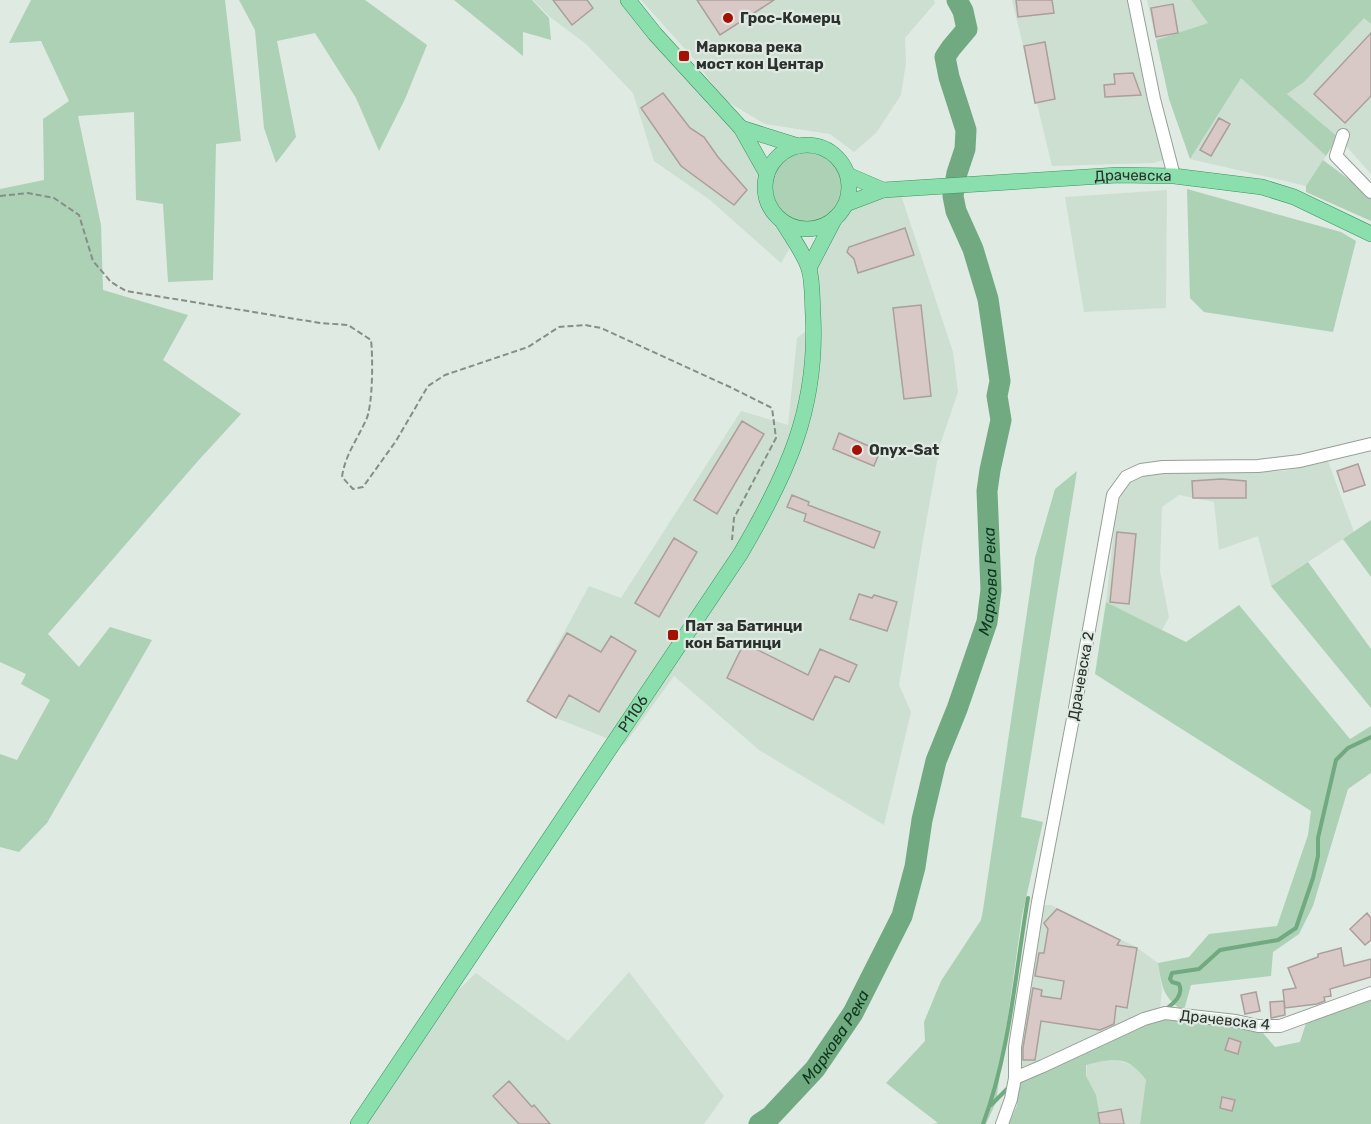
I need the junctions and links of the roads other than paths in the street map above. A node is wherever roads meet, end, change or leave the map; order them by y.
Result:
1 (628, 0) edge
2 (1134, 0) edge
3 (741, 128) junction
4 (1342, 135) dead end
5 (798, 146) junction
6 (767, 174) junction
7 (848, 175) junction
8 (1174, 176) junction
9 (883, 190) junction
10 (1371, 192) edge
11 (846, 204) junction
12 (836, 218) junction
13 (782, 220) junction
14 (1371, 234) edge
15 (809, 268) junction
16 (1371, 444) edge
17 (1371, 993) edge
18 (1015, 1078) junction
19 (358, 1124) edge
20 (1002, 1124) edge

1 - 3 main road
2 - 8 street
3 - 5 main road
3 - 6 main road
4 - 10 street
5 - 6 main road
5 - 7 main road
6 - 13 main road
7 - 9 main road, Драчевска
7 - 11 main road
8 - 9 main road, Драчевска
8 - 14 main road, Драчевска
9 - 11 main road, Драчевска
11 - 12 main road
12 - 13 main road
12 - 15 main road
13 - 15 main road
15 - 19 main road, P1106
16 - 18 street, Драчевска 2
17 - 18 street, Драчевска 4
18 - 20 street, Драчевска 2

